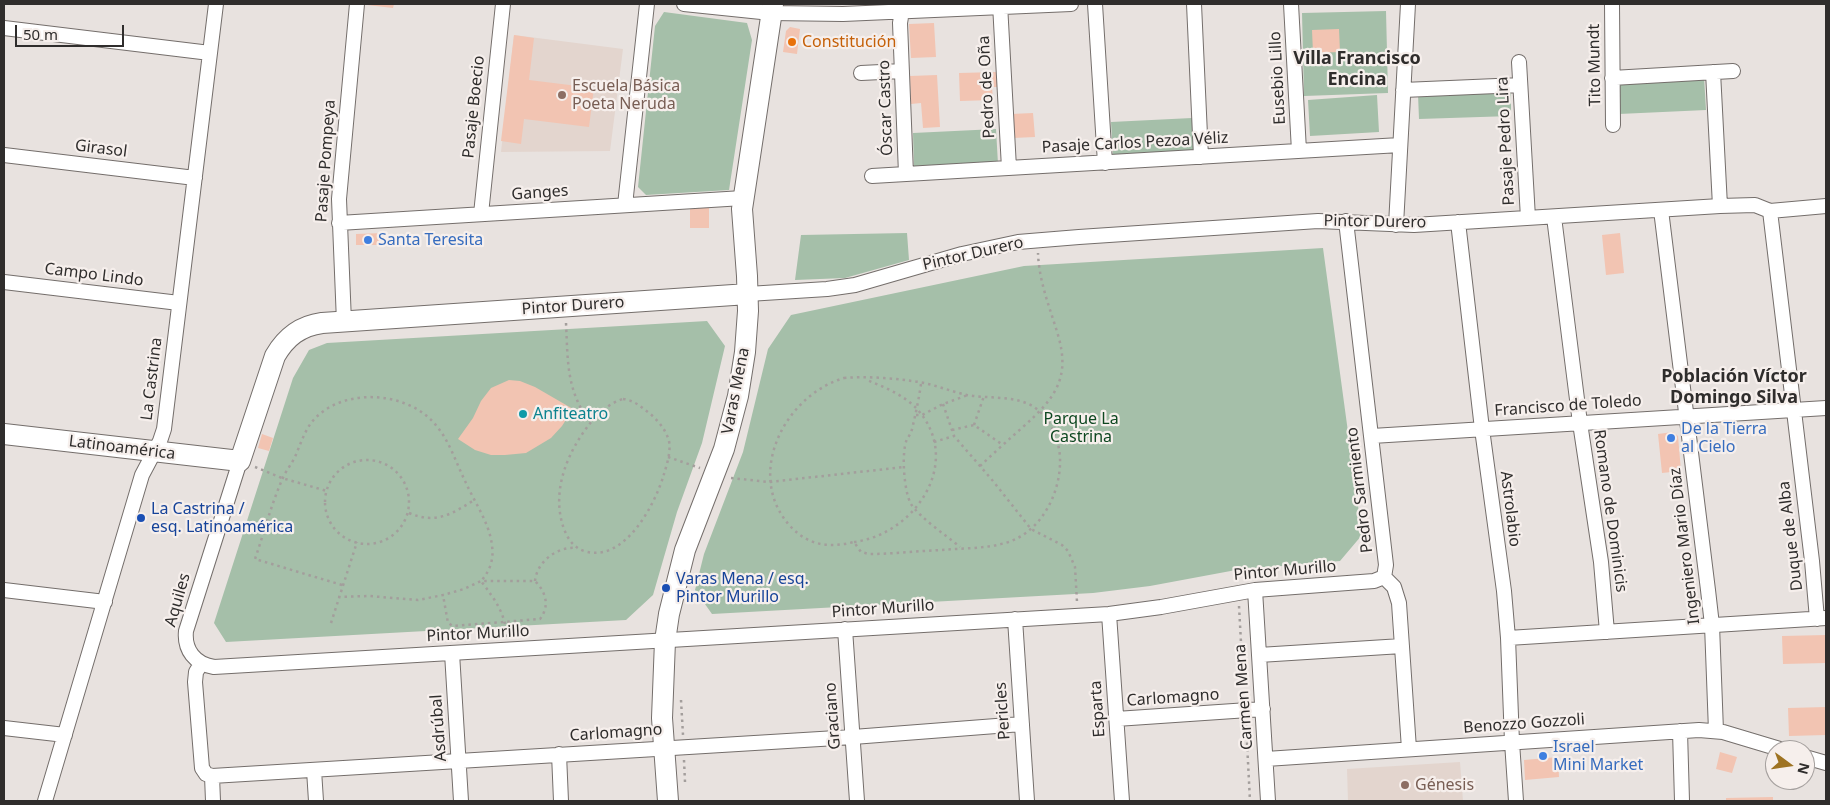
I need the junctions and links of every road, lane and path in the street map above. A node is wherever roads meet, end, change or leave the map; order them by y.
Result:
1 (216, 4) edge
2 (357, 4) edge
3 (503, 4) edge
4 (647, 4) edge
5 (684, 4) edge
6 (1071, 4) edge
7 (1095, 4) edge
8 (1194, 4) edge
9 (1291, 4) edge
10 (1408, 4) edge
11 (1612, 4) edge
12 (1000, 5) edge
13 (902, 7) edge
14 (772, 8) edge
15 (4, 28) edge
16 (210, 53) junction
17 (1519, 62) dead end
18 (902, 71) junction
19 (1732, 71) dead end
20 (1713, 72) junction
21 (861, 73) dead end
22 (1612, 78) junction
23 (1520, 85) junction
24 (1403, 90) junction
25 (1613, 125) dead end
26 (1400, 145) junction
27 (1299, 151) junction
28 (4, 155) edge
29 (1201, 157) junction
30 (1104, 163) junction
31 (1009, 168) junction
32 (906, 174) junction
33 (872, 176) dead end
34 (194, 178) junction
35 (743, 198) junction
36 (625, 205) junction
37 (1720, 206) junction
38 (1826, 206) edge
39 (1661, 210) junction
40 (1770, 210) junction
41 (481, 214) junction
42 (1554, 217) junction
43 (1528, 218) junction
44 (1346, 221) junction
45 (1458, 222) junction
46 (339, 224) junction
47 (1396, 225) junction
48 (1039, 266) dead end
49 (4, 282) edge
50 (748, 294) junction
51 (179, 303) junction
52 (344, 322) junction
53 (566, 329) dead end
54 (864, 378) junction
55 (922, 383) junction
56 (968, 395) junction
57 (984, 396) junction
58 (943, 404) junction
59 (916, 408) junction
60 (1826, 408) edge
61 (1793, 410) junction
62 (1039, 412) junction
63 (916, 415) dead end
64 (922, 415) junction
65 (1687, 416) junction
66 (590, 423) junction
67 (1580, 423) junction
68 (974, 425) junction
69 (1482, 429) junction
70 (952, 430) junction
71 (4, 434) edge
72 (954, 436) junction
73 (1372, 436) junction
74 (934, 442) junction
75 (1003, 445) junction
76 (154, 451) junction
77 (668, 457) junction
78 (240, 461) junction
79 (702, 461) dead end
80 (694, 466) dead end
81 (980, 466) junction
82 (904, 467) junction
83 (700, 468) dead end
84 (263, 470) dead end
85 (282, 478) junction
86 (733, 478) dead end
87 (769, 482) junction
88 (327, 491) junction
89 (474, 500) junction
90 (916, 509) junction
91 (408, 512) junction
92 (1031, 529) junction
93 (357, 542) junction
94 (854, 542) junction
95 (577, 548) junction
96 (962, 548) junction
97 (1384, 577) junction
98 (481, 581) junction
99 (535, 581) junction
100 (342, 585) junction
101 (4, 590) edge
102 (1255, 590) junction
103 (1077, 594) dead end
104 (443, 595) junction
105 (338, 597) junction
106 (105, 602) junction
107 (1109, 614) junction
108 (1015, 618) junction
109 (1821, 618) edge
110 (506, 622) junction
111 (331, 623) dead end
112 (1712, 625) junction
113 (506, 627) dead end
114 (844, 629) junction
115 (1607, 632) junction
116 (1508, 638) junction
117 (665, 641) junction
118 (1402, 646) junction
119 (452, 654) junction
120 (1259, 654) junction
121 (201, 664) junction
122 (1262, 709) junction
123 (1116, 719) junction
124 (1022, 724) junction
125 (4, 728) edge
126 (1716, 730) junction
127 (1680, 731) junction
128 (65, 735) junction
129 (853, 738) junction
130 (1512, 742) junction
131 (1765, 745) edge
132 (674, 747) junction
133 (1409, 749) junction
134 (558, 754) junction
135 (1266, 759) junction
136 (458, 760) junction
137 (314, 770) junction
138 (212, 776) junction
139 (685, 783) dead end
140 (46, 801) edge
141 (213, 801) edge
142 (316, 801) edge
143 (461, 801) edge
144 (561, 801) edge
145 (668, 801) edge
146 (857, 801) edge
147 (1027, 801) edge
148 (1122, 801) edge
149 (1268, 801) edge
150 (1516, 801) edge
151 (1682, 801) edge

1 - 16 street, La Castrina
2 - 46 street, Pasaje Pompeya
3 - 41 street, Pasaje Boecio
4 - 36 street
5 - 14 street
6 - 12 street
7 - 30 street
8 - 29 street
9 - 27 street, Eusebio Lillo
10 - 24 street
11 - 22 street, Tito Mundt
12 - 13 street
12 - 31 street, Pedro de Oña
13 - 14 street
13 - 18 street, Óscar Castro
14 - 35 street, Varas Mena
15 - 16 street
16 - 34 street, La Castrina
17 - 23 street, Pasaje Pedro Lira
18 - 21 street
18 - 32 street, Óscar Castro
19 - 20 street
20 - 22 street
20 - 37 street
22 - 25 street, Tito Mundt
23 - 24 street
23 - 43 street, Pasaje Pedro Lira
24 - 26 street
26 - 27 street, Pasaje Carlos Pezoa Véliz
26 - 47 street
27 - 29 street, Pasaje Carlos Pezoa Véliz
28 - 34 street, Girasol
29 - 30 street, Pasaje Carlos Pezoa Véliz
30 - 31 street, Pasaje Carlos Pezoa Véliz
31 - 32 street, Pasaje Carlos Pezoa Véliz
32 - 33 street, Pasaje Carlos Pezoa Véliz
34 - 51 street, La Castrina
35 - 36 street, Ganges
35 - 50 street, Varas Mena
36 - 41 street, Ganges
37 - 39 street, Pintor Durero
37 - 40 street, Pintor Durero
38 - 40 street, Pintor Durero
39 - 42 street, Pintor Durero
39 - 65 street, Ingeniero Mario Díaz
40 - 61 street, Duque de Alba
41 - 46 street, Ganges
42 - 43 street, Pintor Durero
42 - 67 street, Romano de Dominicis
43 - 45 street, Pintor Durero
44 - 47 street, Pintor Durero
44 - 50 street, Pintor Durero
44 - 73 street, Pedro Sarmiento
45 - 47 street, Pintor Durero
45 - 69 street, Astrolabio
46 - 52 street, Pasaje Pompeya
48 - 62 path
49 - 51 street, Campo Lindo
50 - 52 street, Pintor Durero
50 - 117 street, Varas Mena
51 - 76 street, La Castrina
52 - 78 street, Pintor Durero
53 - 66 path
54 - 55 path
54 - 59 path
54 - 87 path
55 - 56 path
55 - 59 path
56 - 57 path
56 - 58 path
57 - 62 path
57 - 68 path
58 - 64 path
58 - 70 path
59 - 64 path
59 - 82 path
60 - 61 street, Francisco de Toledo
61 - 65 street, Francisco de Toledo
61 - 109 street, Duque de Alba
62 - 75 path
62 - 92 path
63 - 64 path
64 - 74 path
65 - 67 street, Francisco de Toledo
65 - 112 street, Ingeniero Mario Díaz
66 - 77 path
66 - 95 path
67 - 69 street, Francisco de Toledo
67 - 115 street, Romano de Dominicis
68 - 70 path
68 - 75 path
69 - 73 street, Francisco de Toledo
69 - 116 street, Astrolabio
70 - 72 path
71 - 76 street, Latinoamérica
72 - 74 path
72 - 81 path
73 - 97 street, Pedro Sarmiento
74 - 90 path
75 - 81 path
76 - 78 street, Latinoamérica
76 - 106 street, La Castrina
77 - 80 path
77 - 95 path
78 - 121 street, Aquiles
79 - 83 path
81 - 92 path
82 - 87 path
82 - 90 path
84 - 85 path
85 - 88 path
85 - 89 path
85 - 100 path
86 - 87 path
87 - 94 path
88 - 91 path
88 - 93 path
89 - 91 path
89 - 98 path
90 - 94 path
90 - 96 path
91 - 93 path
92 - 96 path
92 - 103 path
93 - 100 path
94 - 96 path
95 - 99 path
97 - 102 street, Pintor Murillo
97 - 118 street
98 - 99 path
98 - 104 path
98 - 110 path
99 - 110 path
100 - 105 path
101 - 106 street
102 - 107 street, Pintor Murillo
102 - 120 street, Carmen Mena
104 - 105 path
104 - 110 path
105 - 111 path
106 - 128 street, La Castrina
107 - 108 street, Pintor Murillo
107 - 123 street, Esparta
108 - 114 street, Pintor Murillo
108 - 124 street, Pericles
109 - 112 street
110 - 113 path
112 - 115 street
112 - 126 street, Ingeniero Mario Díaz
114 - 117 street, Pintor Murillo
114 - 129 street, Graciano
115 - 116 street
116 - 130 street, Astrolabio
117 - 119 street, Pintor Murillo
117 - 132 street, Varas Mena
118 - 120 street
118 - 133 street
119 - 121 street, Pintor Murillo
119 - 136 street, Asdrúbal
120 - 122 street, Carmen Mena
121 - 138 street
122 - 123 street, Carlomagno
122 - 135 street, Carmen Mena
123 - 148 street, Esparta
124 - 129 street, Carlomagno
124 - 147 street, Pericles
125 - 128 street
126 - 127 street, Benozzo Gozzoli
126 - 131 street, Benozzo Gozzoli
127 - 130 street, Benozzo Gozzoli
127 - 151 street
128 - 140 street, La Castrina
129 - 132 street, Carlomagno
129 - 146 street, Graciano
130 - 133 street, Benozzo Gozzoli
130 - 150 street, Astrolabio
132 - 134 street, Carlomagno
132 - 139 path
132 - 145 street, Varas Mena
133 - 135 street, Benozzo Gozzoli
134 - 136 street, Carlomagno
134 - 144 street
135 - 149 street, Carmen Mena
136 - 137 street, Carlomagno
136 - 143 street, Asdrúbal
137 - 138 street, Carlomagno
137 - 142 street
138 - 141 street

